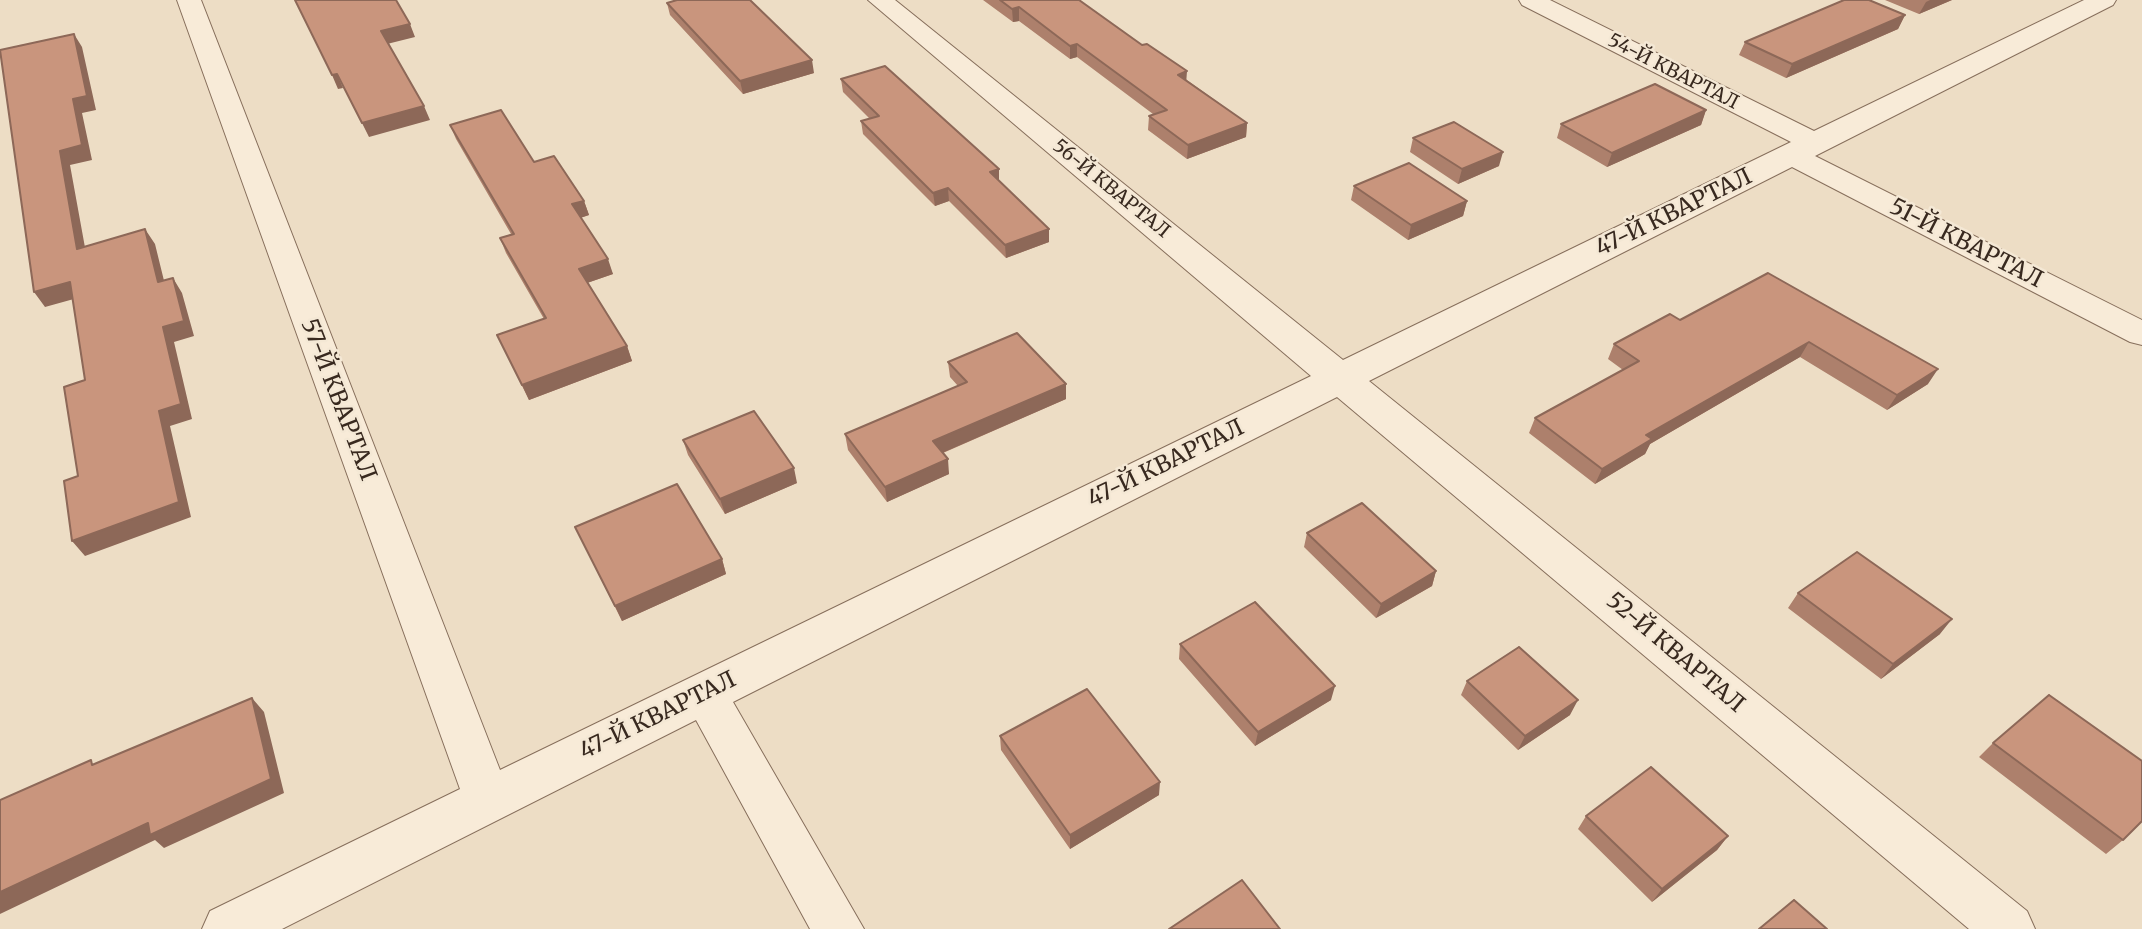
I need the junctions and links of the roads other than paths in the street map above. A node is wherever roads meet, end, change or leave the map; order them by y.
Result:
1 (188, 0) edge
2 (880, 0) edge
3 (1531, 0) edge
4 (2104, 0) edge
5 (1803, 149) junction
6 (2142, 334) edge
7 (1342, 378) junction
8 (704, 693) junction
9 (488, 800) junction
10 (228, 929) edge
11 (838, 929) edge
12 (2009, 929) edge

1 - 9 street, 57-Й КВАРТАЛ
2 - 7 street, 56-Й КВАРТАЛ
3 - 5 street, 54-Й КВАРТАЛ
4 - 5 street, 47-Й КВАРТАЛ
5 - 6 street, 51-Й КВАРТАЛ
5 - 7 street, 47-Й КВАРТАЛ
7 - 8 street, 47-Й КВАРТАЛ
7 - 12 street, 52-Й КВАРТАЛ
8 - 9 street, 47-Й КВАРТАЛ
8 - 11 street
9 - 10 street, 47-Й КВАРТАЛ

